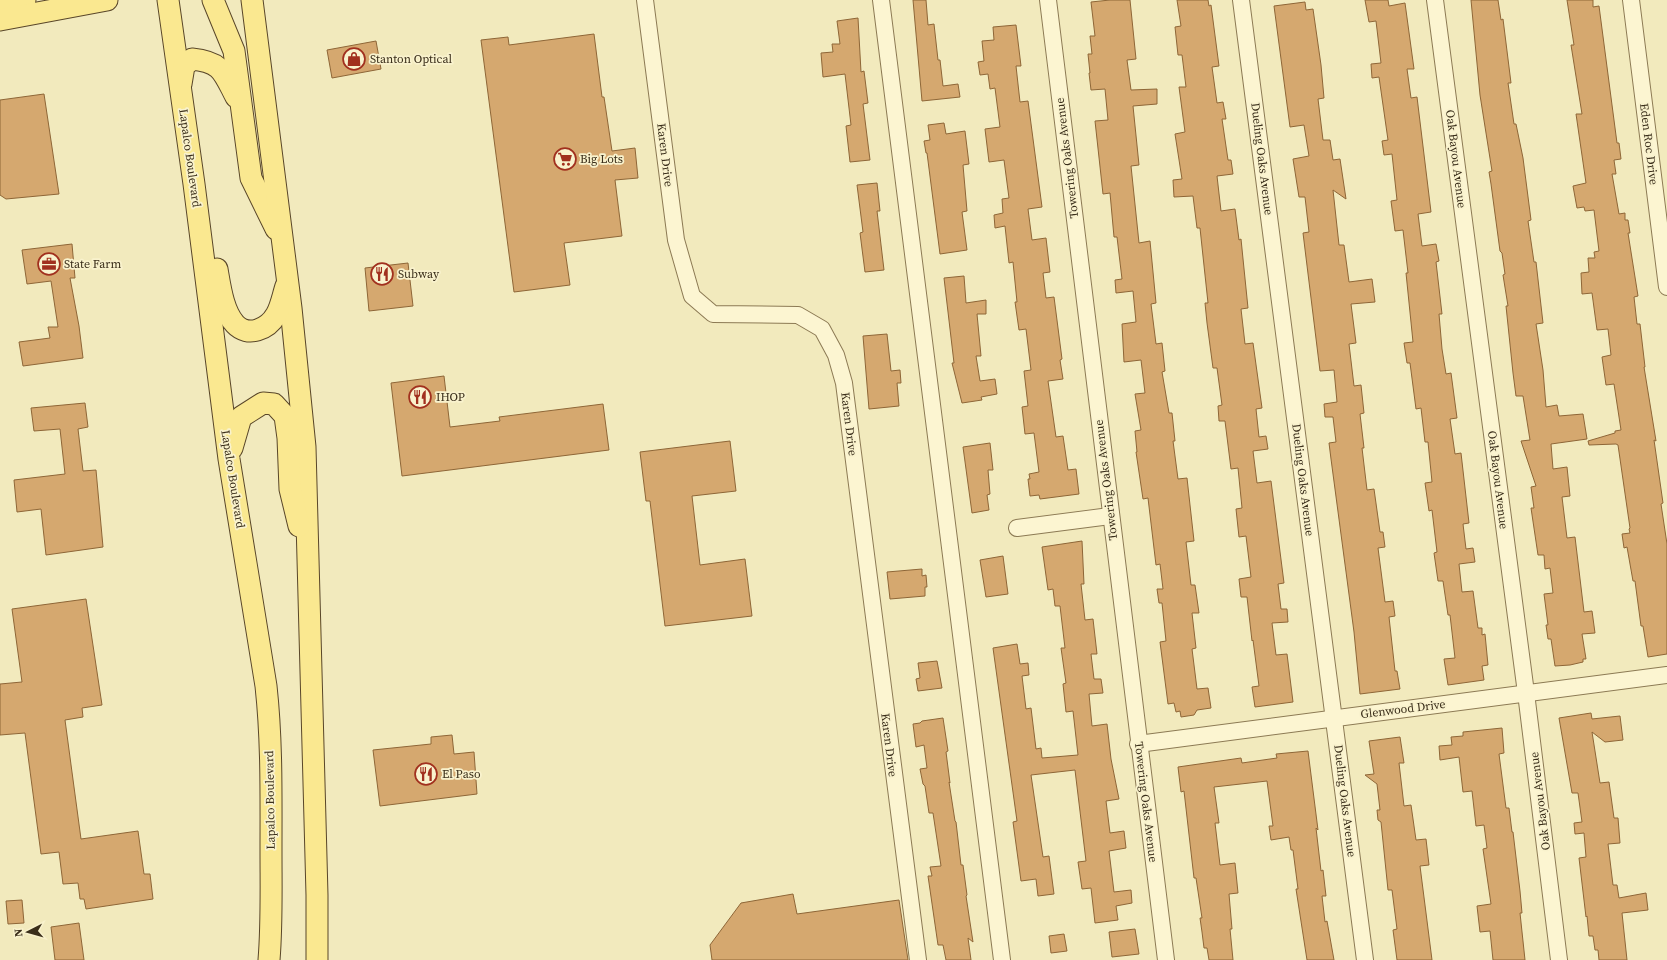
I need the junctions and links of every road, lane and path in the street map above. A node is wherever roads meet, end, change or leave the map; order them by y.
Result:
1 (25, 0) edge
2 (107, 0) edge
3 (168, 0) edge
4 (213, 0) edge
5 (252, 0) edge
6 (646, 0) edge
7 (881, 0) edge
8 (1048, 0) edge
9 (1241, 0) edge
10 (1436, 0) edge
11 (1631, 0) edge
12 (0, 4) edge
13 (0, 20) edge
14 (181, 85) junction
15 (243, 110) junction
16 (194, 184) junction
17 (284, 246) junction
18 (288, 279) junction
19 (1667, 287) edge
20 (229, 459) junction
21 (1110, 516) junction
22 (1017, 528) dead end
23 (309, 565) junction
24 (1667, 675) edge
25 (1526, 693) junction
26 (1334, 718) junction
27 (1138, 744) junction
28 (269, 960) edge
29 (317, 960) edge
30 (918, 960) edge
31 (1002, 960) edge
32 (1166, 960) edge
33 (1365, 960) edge
34 (1559, 960) edge

1 - 12 main road
2 - 13 main road
3 - 14 main road, Lapalco Boulevard
4 - 15 main road
5 - 17 main road
6 - 30 street, Karen Drive
7 - 31 street
8 - 21 street, Towering Oaks Avenue
9 - 26 street, Dueling Oaks Avenue
10 - 25 street, Oak Bayou Avenue
11 - 19 street, Eden Roc Drive
14 - 15 main road
14 - 16 main road, Lapalco Boulevard
15 - 17 main road
16 - 18 main road
16 - 20 main road, Lapalco Boulevard
17 - 18 main road
18 - 23 main road
20 - 23 main road
20 - 28 main road, Lapalco Boulevard
21 - 22 street
21 - 27 street, Towering Oaks Avenue
23 - 29 main road
24 - 25 street, Glenwood Drive
25 - 26 street, Glenwood Drive
25 - 34 street, Oak Bayou Avenue
26 - 27 street, Glenwood Drive
26 - 33 street, Dueling Oaks Avenue
27 - 32 street, Towering Oaks Avenue

